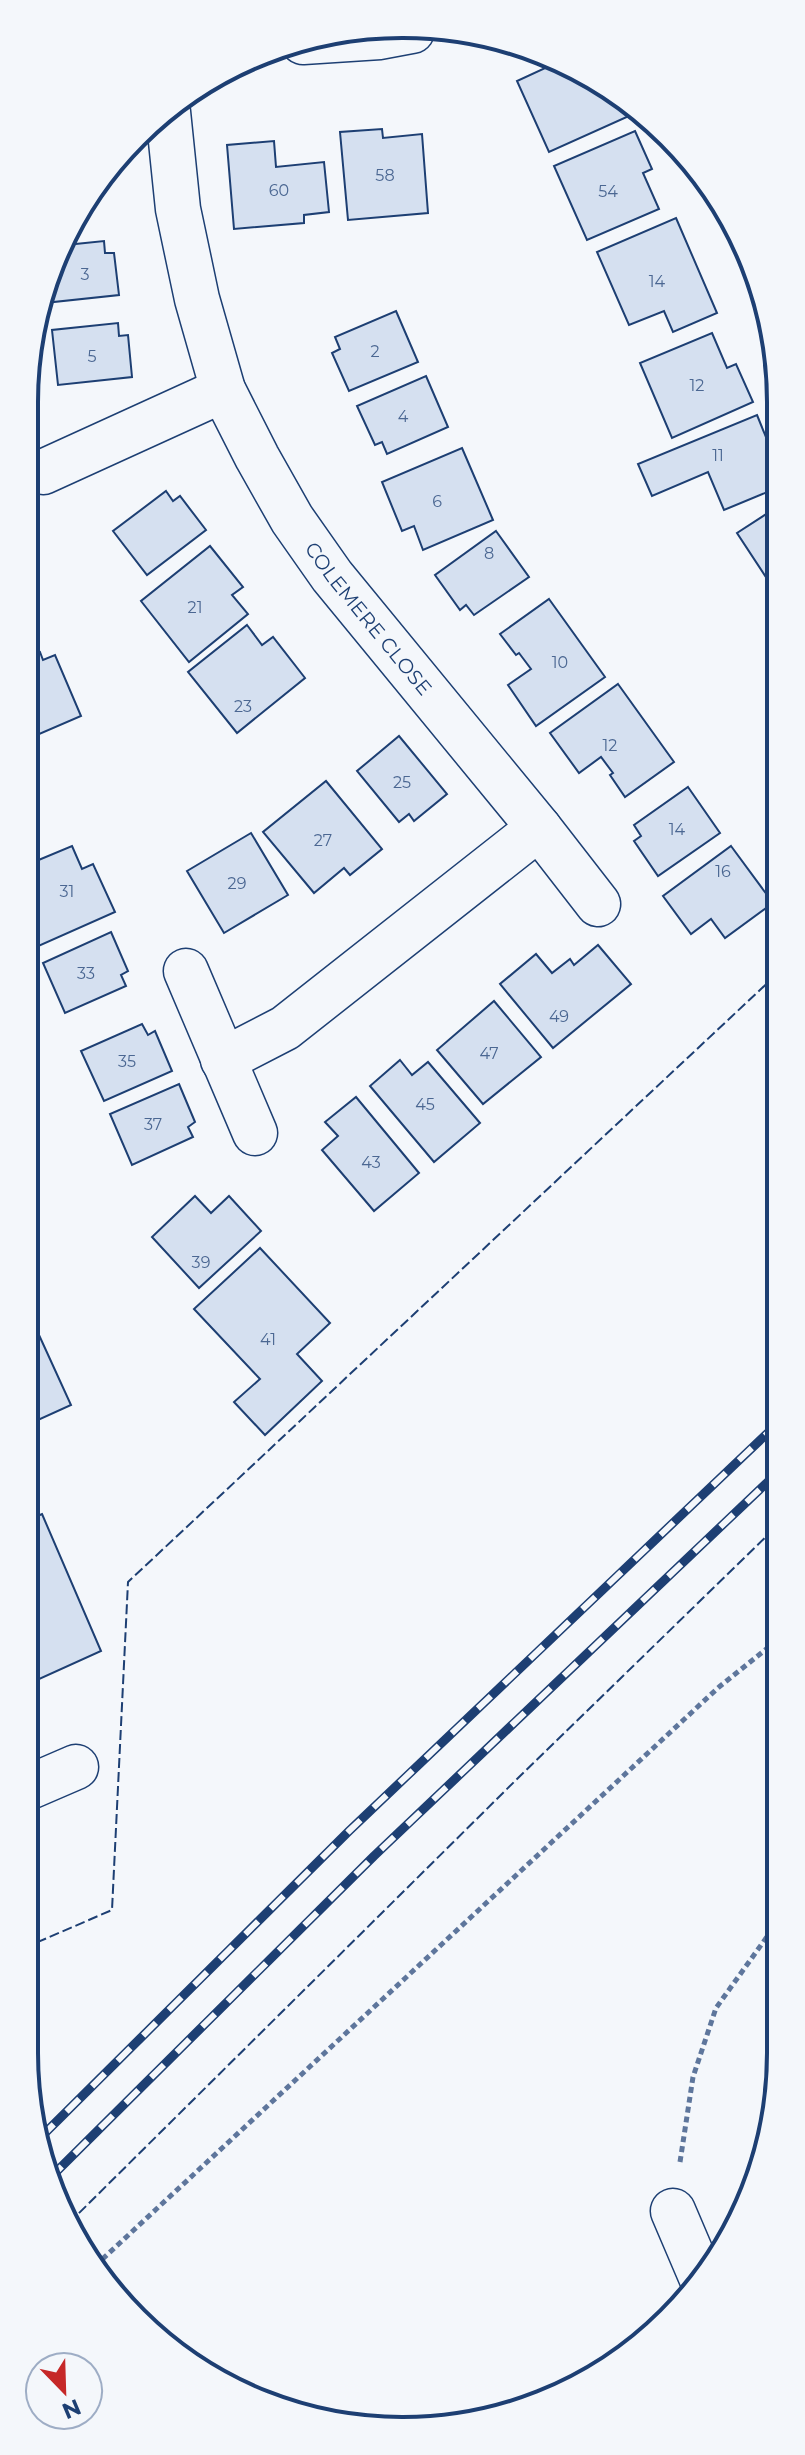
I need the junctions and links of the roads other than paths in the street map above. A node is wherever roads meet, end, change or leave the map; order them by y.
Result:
1 (169, 122) edge
2 (223, 390) junction
3 (43, 472) dead end
4 (539, 828) junction
5 (598, 904) dead end
6 (186, 971) dead end
7 (223, 1060) junction
8 (255, 1133) dead end
9 (76, 1767) dead end
10 (38, 1783) edge
11 (673, 2211) road end
12 (697, 2267) edge

1 - 2 street, COLEMERE CLOSE
2 - 3 street
2 - 4 street, COLEMERE CLOSE
4 - 5 street, COLEMERE CLOSE
4 - 7 street
6 - 7 street
7 - 8 street
9 - 10 street
11 - 12 street

